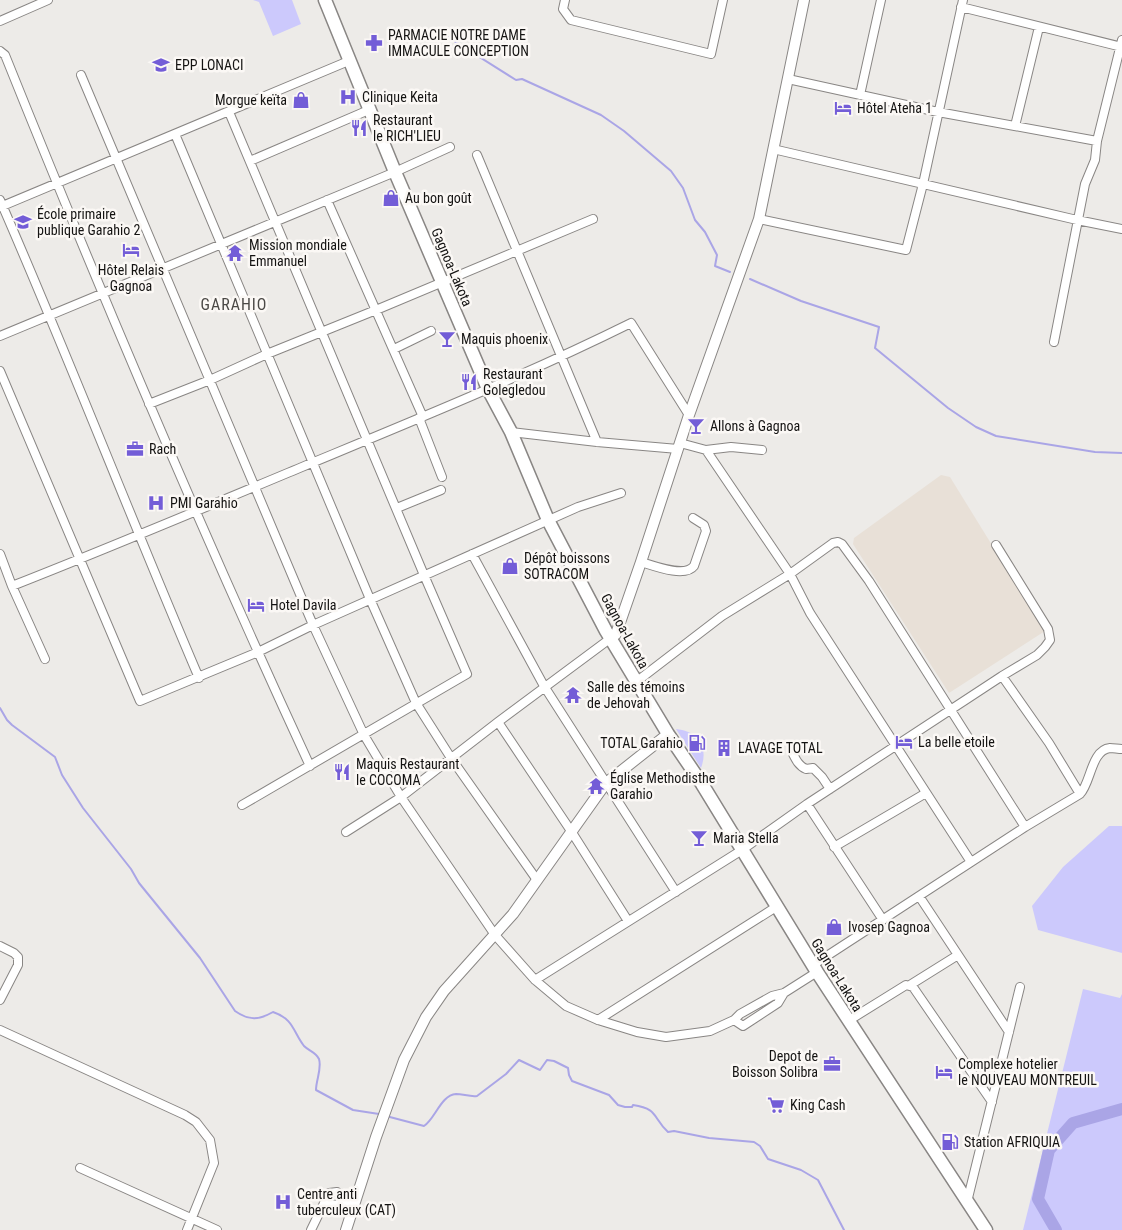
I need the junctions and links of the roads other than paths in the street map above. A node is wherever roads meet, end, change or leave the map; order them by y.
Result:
1 (48, 0) edge
2 (325, 0) edge
3 (565, 0) edge
4 (723, 0) edge
5 (804, 0) edge
6 (881, 0) edge
7 (962, 4) edge
8 (0, 21) edge
9 (1040, 27) junction
10 (1122, 45) edge
11 (0, 51) edge
12 (350, 60) junction
13 (81, 75) dead end
14 (788, 79) junction
15 (860, 95) junction
16 (371, 109) junction
17 (229, 112) junction
18 (938, 112) junction
19 (1014, 126) junction
20 (174, 134) junction
21 (1097, 141) junction
22 (450, 147) dead end
23 (773, 149) junction
24 (477, 155) dead end
25 (116, 158) junction
26 (250, 161) junction
27 (395, 172) junction
28 (57, 183) junction
29 (923, 184) junction
30 (327, 200) junction
31 (1, 204) edge
32 (759, 218) junction
33 (592, 220) dead end
34 (1077, 220) junction
35 (275, 222) junction
36 (1122, 229) edge
37 (221, 244) junction
38 (516, 251) junction
39 (163, 268) junction
40 (443, 282) junction
41 (103, 293) junction
42 (376, 310) junction
43 (49, 315) junction
44 (431, 331) dead end
45 (322, 332) junction
46 (0, 336) edge
47 (1054, 342) dead end
48 (394, 349) junction
49 (267, 354) junction
50 (561, 357) junction
51 (0, 371) edge
52 (210, 380) junction
53 (488, 389) junction
54 (150, 404) junction
55 (689, 415) junction
56 (421, 417) junction
57 (511, 432) junction
58 (367, 440) junction
59 (597, 442) junction
60 (679, 446) junction
61 (706, 450) junction
62 (762, 450) dead end
63 (313, 463) junction
64 (442, 477) dead end
65 (254, 487) junction
66 (441, 490) dead end
67 (621, 493) dead end
68 (397, 508) junction
69 (195, 512) junction
70 (693, 518) dead end
71 (548, 520) junction
72 (138, 535) junction
73 (996, 545) dead end
74 (0, 554) edge
75 (472, 554) junction
76 (79, 560) junction
77 (641, 562) junction
78 (790, 574) junction
79 (424, 575) junction
80 (12, 586) junction
81 (370, 599) junction
82 (312, 625) junction
83 (611, 638) junction
84 (258, 652) junction
85 (45, 659) dead end
86 (1002, 676) junction
87 (199, 678) junction
88 (636, 682) junction
89 (544, 686) junction
90 (416, 703) junction
91 (950, 710) junction
92 (498, 722) junction
93 (364, 734) junction
94 (668, 734) junction
95 (896, 746) junction
96 (1122, 750) edge
97 (793, 754) dead end
98 (451, 758) junction
99 (310, 766) junction
100 (606, 783) junction
101 (830, 789) junction
102 (926, 793) junction
103 (1080, 794) junction
104 (401, 797) junction
105 (807, 804) junction
106 (242, 805) dead end
107 (1025, 827) junction
108 (571, 831) junction
109 (346, 832) dead end
110 (834, 846) junction
111 (742, 850) junction
112 (971, 862) junction
113 (537, 880) junction
114 (676, 892) junction
115 (919, 896) junction
116 (776, 907) junction
117 (883, 920) junction
118 (628, 921) junction
119 (495, 935) junction
120 (0, 946) edge
121 (958, 955) junction
122 (815, 968) junction
123 (535, 980) junction
124 (910, 985) junction
125 (1020, 987) dead end
126 (0, 1000) edge
127 (598, 1020) junction
128 (848, 1021) junction
129 (0, 1030) edge
130 (1009, 1032) junction
131 (992, 1102) junction
132 (80, 1168) dead end
133 (967, 1202) junction
134 (354, 1205) junction
135 (191, 1218) junction
136 (186, 1230) edge
137 (217, 1230) edge
138 (311, 1230) edge
139 (346, 1230) edge
140 (986, 1230) edge

1 - 8 street
2 - 12 main road, Gagnoa-Lakota
3 - 4 street
5 - 14 street
6 - 15 street
7 - 9 street
7 - 18 street
9 - 10 street
9 - 19 street
10 - 21 street
11 - 28 street
12 - 16 main road, Gagnoa-Lakota
12 - 17 street
13 - 25 street
14 - 15 street
14 - 23 street
15 - 18 street
16 - 26 street
16 - 27 main road, Gagnoa-Lakota
17 - 20 street
17 - 26 street
18 - 19 street
18 - 29 street
19 - 21 street
20 - 25 street
20 - 37 street
21 - 34 street
22 - 27 street
23 - 29 street
23 - 32 street
24 - 38 street
25 - 28 street
25 - 39 street
26 - 35 street
27 - 30 street
27 - 40 main road, Gagnoa-Lakota
28 - 31 street
28 - 41 street
29 - 32 street
29 - 34 street
30 - 35 street
30 - 42 street
31 - 43 street
32 - 55 street
33 - 38 street
34 - 36 street
34 - 47 street
35 - 37 street
35 - 45 street
37 - 39 street
37 - 49 street
38 - 40 street
38 - 50 street
39 - 41 street
39 - 52 street
40 - 42 street
40 - 53 main road, Gagnoa-Lakota
41 - 43 street
41 - 54 street
42 - 45 street
42 - 48 street
43 - 46 street
43 - 72 street
44 - 48 street
45 - 49 street
45 - 58 street
48 - 56 street
49 - 52 street
49 - 63 street
50 - 53 street
50 - 55 street
50 - 59 street
51 - 76 street
52 - 54 street
52 - 65 street
53 - 56 street
53 - 57 main road, Gagnoa-Lakota
54 - 69 street
55 - 60 street
56 - 58 street
56 - 64 street
57 - 59 street
57 - 71 main road, Gagnoa-Lakota
58 - 63 street
58 - 68 street
59 - 60 street
60 - 61 street
60 - 77 street
61 - 62 street
61 - 78 street
63 - 65 street
63 - 81 street
65 - 69 street
65 - 82 street
66 - 68 street
67 - 71 street
68 - 79 street
69 - 72 street
69 - 84 street
70 - 77 street
71 - 75 street
71 - 83 main road, Gagnoa-Lakota
72 - 76 street
72 - 87 street
73 - 86 street
74 - 80 street
75 - 79 street
75 - 89 street
76 - 80 street
76 - 87 street
77 - 83 street
78 - 88 street
78 - 91 street
78 - 95 street
79 - 81 street
79 - 90 street
80 - 85 street
81 - 82 street
81 - 90 street
82 - 84 street
82 - 93 street
83 - 88 main road, Gagnoa-Lakota
83 - 89 street
84 - 87 street
84 - 99 street
86 - 91 street
86 - 103 street
88 - 94 main road, Gagnoa-Lakota
89 - 92 street
89 - 100 street
90 - 93 street
90 - 98 street
91 - 95 street
91 - 107 street
92 - 98 street
92 - 108 street
93 - 99 street
93 - 104 street
94 - 100 street
94 - 111 main road, Gagnoa-Lakota
95 - 101 street
95 - 102 street
96 - 103 street
97 - 101 street
98 - 104 street
98 - 113 street
99 - 106 street
100 - 108 street
100 - 114 street
101 - 105 street
102 - 110 street
102 - 112 street
103 - 107 street
104 - 109 street
104 - 119 street
105 - 110 street
105 - 111 street
107 - 112 street
108 - 113 street
108 - 118 street
110 - 117 street
111 - 114 street
111 - 116 main road, Gagnoa-Lakota
112 - 115 street
113 - 119 street
114 - 118 street
115 - 117 street
115 - 121 street
116 - 122 main road, Gagnoa-Lakota
116 - 127 street
117 - 122 street
118 - 123 street
119 - 123 street
119 - 134 street
120 - 126 street
121 - 124 street
121 - 130 street
122 - 127 street
122 - 128 main road, Gagnoa-Lakota
123 - 127 street
124 - 128 street
124 - 131 street
125 - 130 street
128 - 133 main road, Gagnoa-Lakota
129 - 135 street
130 - 131 street
131 - 133 street
132 - 135 street
133 - 140 main road, Gagnoa-Lakota
134 - 138 street
134 - 139 street
135 - 136 street
135 - 137 street

